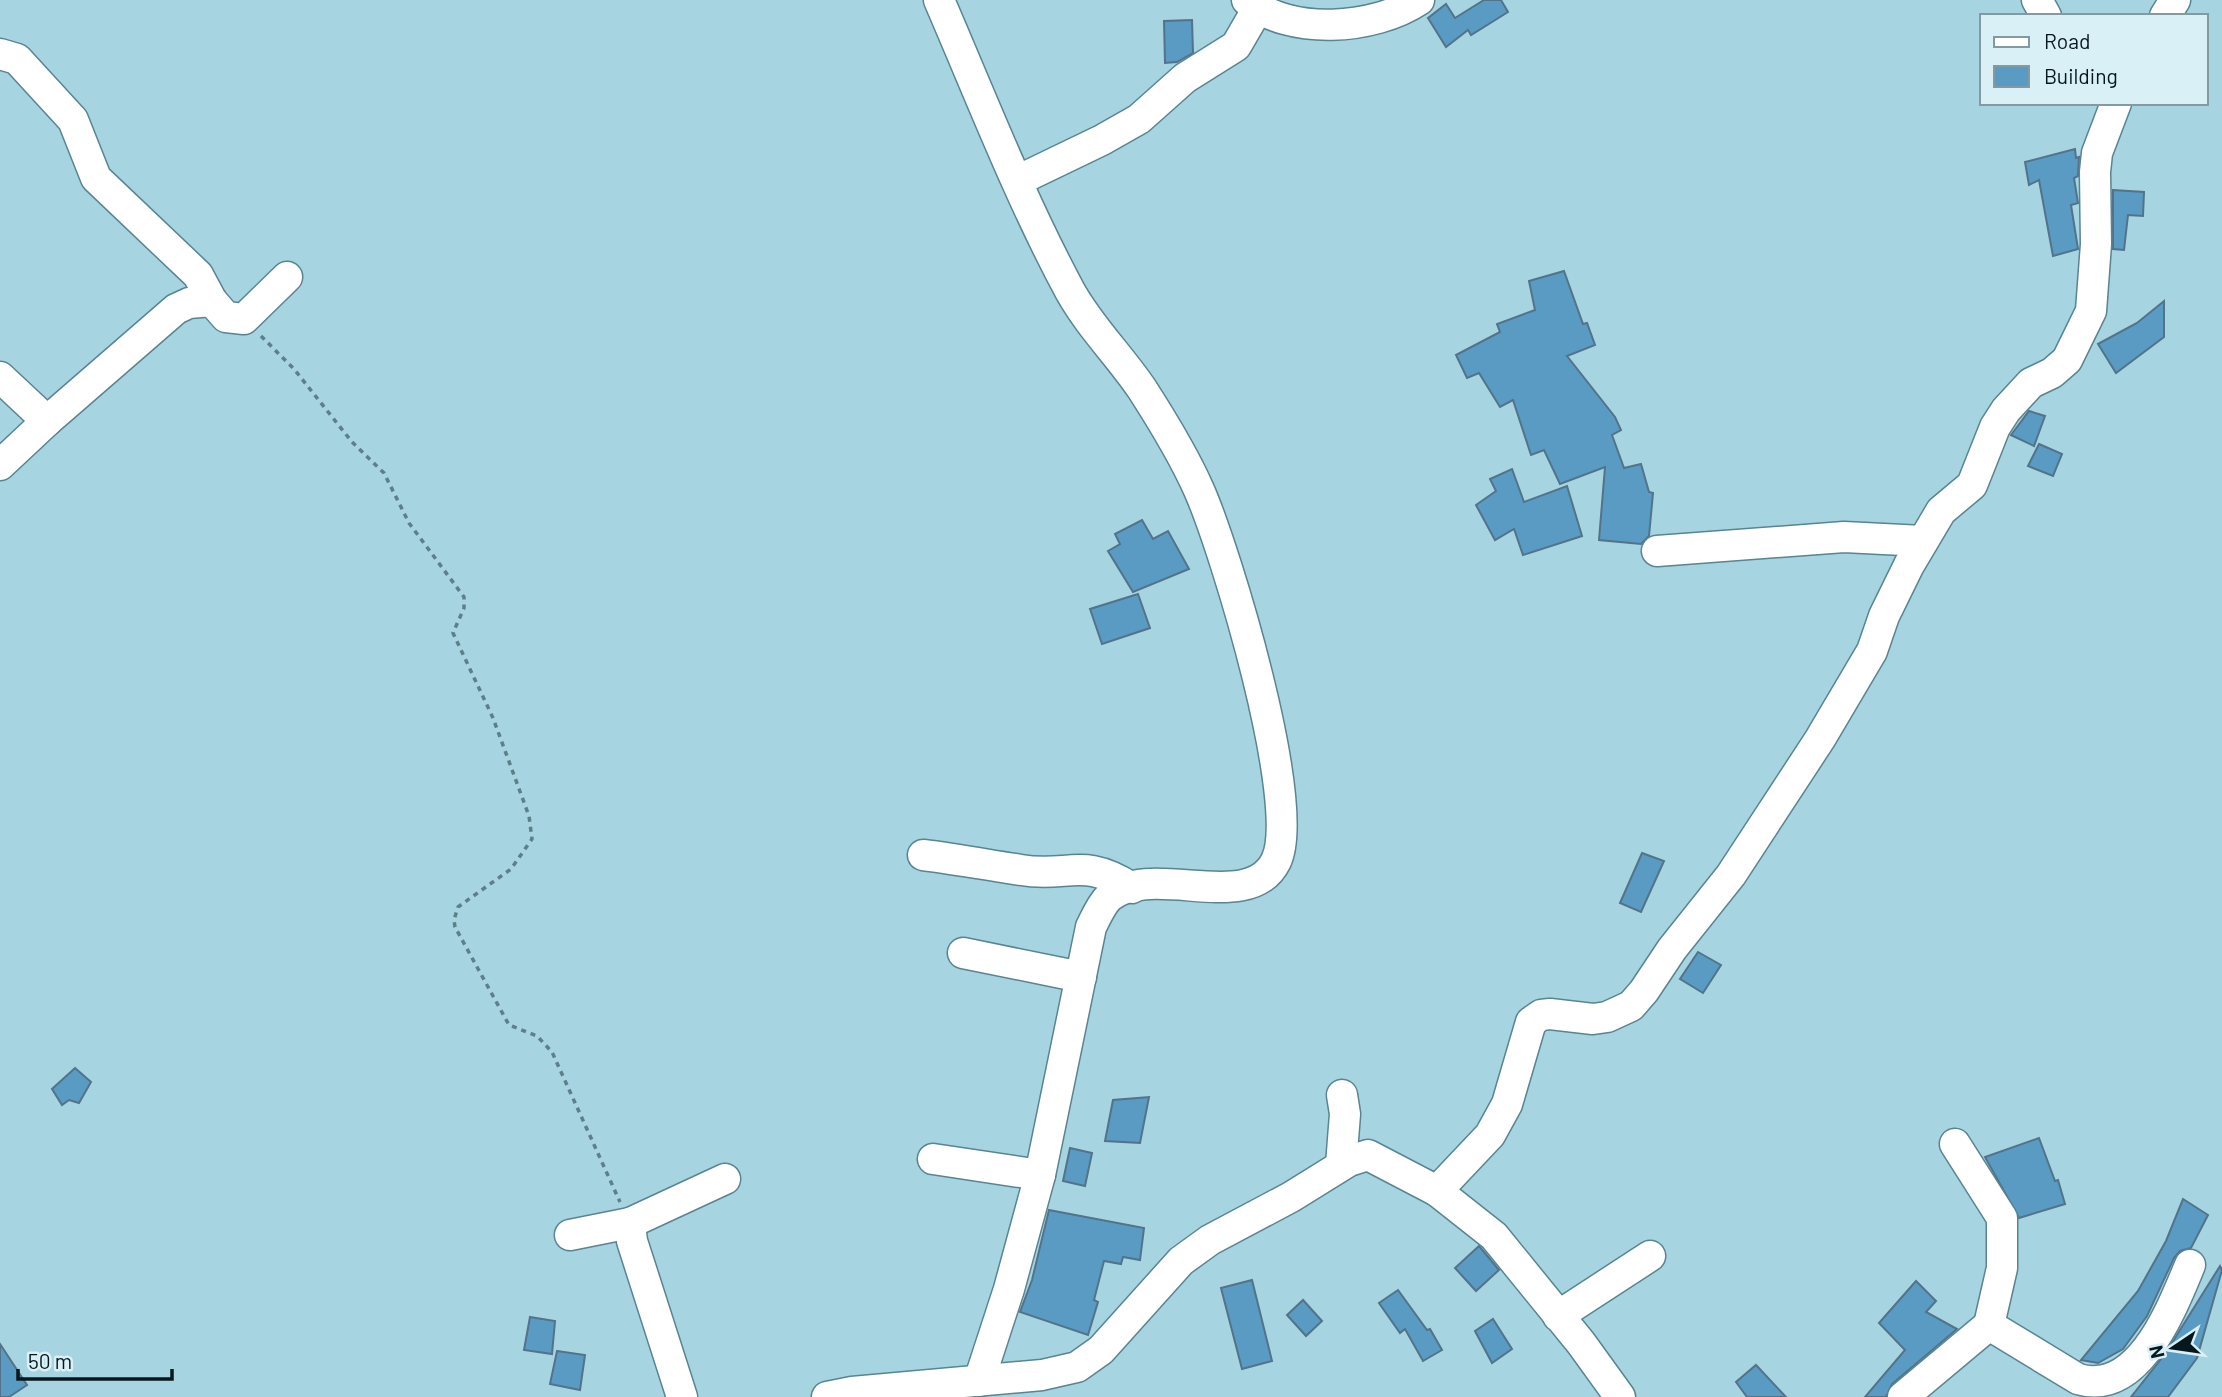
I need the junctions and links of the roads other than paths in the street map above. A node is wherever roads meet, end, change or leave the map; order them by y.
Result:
1 (939, 0) edge
2 (1419, 0) edge
3 (1252, 4) edge
4 (0, 54) edge
5 (2115, 105) edge
6 (1019, 180) junction
7 (287, 277) dead end
8 (212, 300) junction
9 (0, 377) edge
10 (47, 421) junction
11 (0, 465) edge
12 (1923, 541) junction
13 (1657, 551) dead end
14 (923, 855) dead end
15 (1132, 888) junction
16 (963, 953) dead end
17 (1080, 977) junction
18 (1342, 1095) dead end
19 (1955, 1144) dead end
20 (933, 1159) dead end
21 (1341, 1165) junction
22 (1040, 1175) junction
23 (725, 1179) dead end
24 (1437, 1191) junction
25 (630, 1223) junction
26 (570, 1235) dead end
27 (1650, 1256) dead end
28 (2190, 1265) dead end
29 (1558, 1316) junction
30 (1989, 1325) junction
31 (979, 1381) junction
32 (1054, 1385) edge
33 (844, 1395) edge
34 (682, 1397) edge
35 (1620, 1397) edge
36 (1903, 1397) edge

1 - 6 street
2 - 3 street
3 - 6 street
4 - 8 street
5 - 12 street
6 - 15 street
7 - 8 street
8 - 10 street
9 - 10 street
10 - 11 street
12 - 13 street
12 - 24 street
14 - 15 street
15 - 17 street
16 - 17 street
17 - 22 street
18 - 21 street
19 - 30 street
20 - 22 street
21 - 24 street
21 - 32 street
22 - 31 street
23 - 25 street
24 - 29 street
25 - 26 street
25 - 34 street
27 - 29 street
28 - 30 street
29 - 35 street
30 - 36 street
31 - 32 street
31 - 33 street

